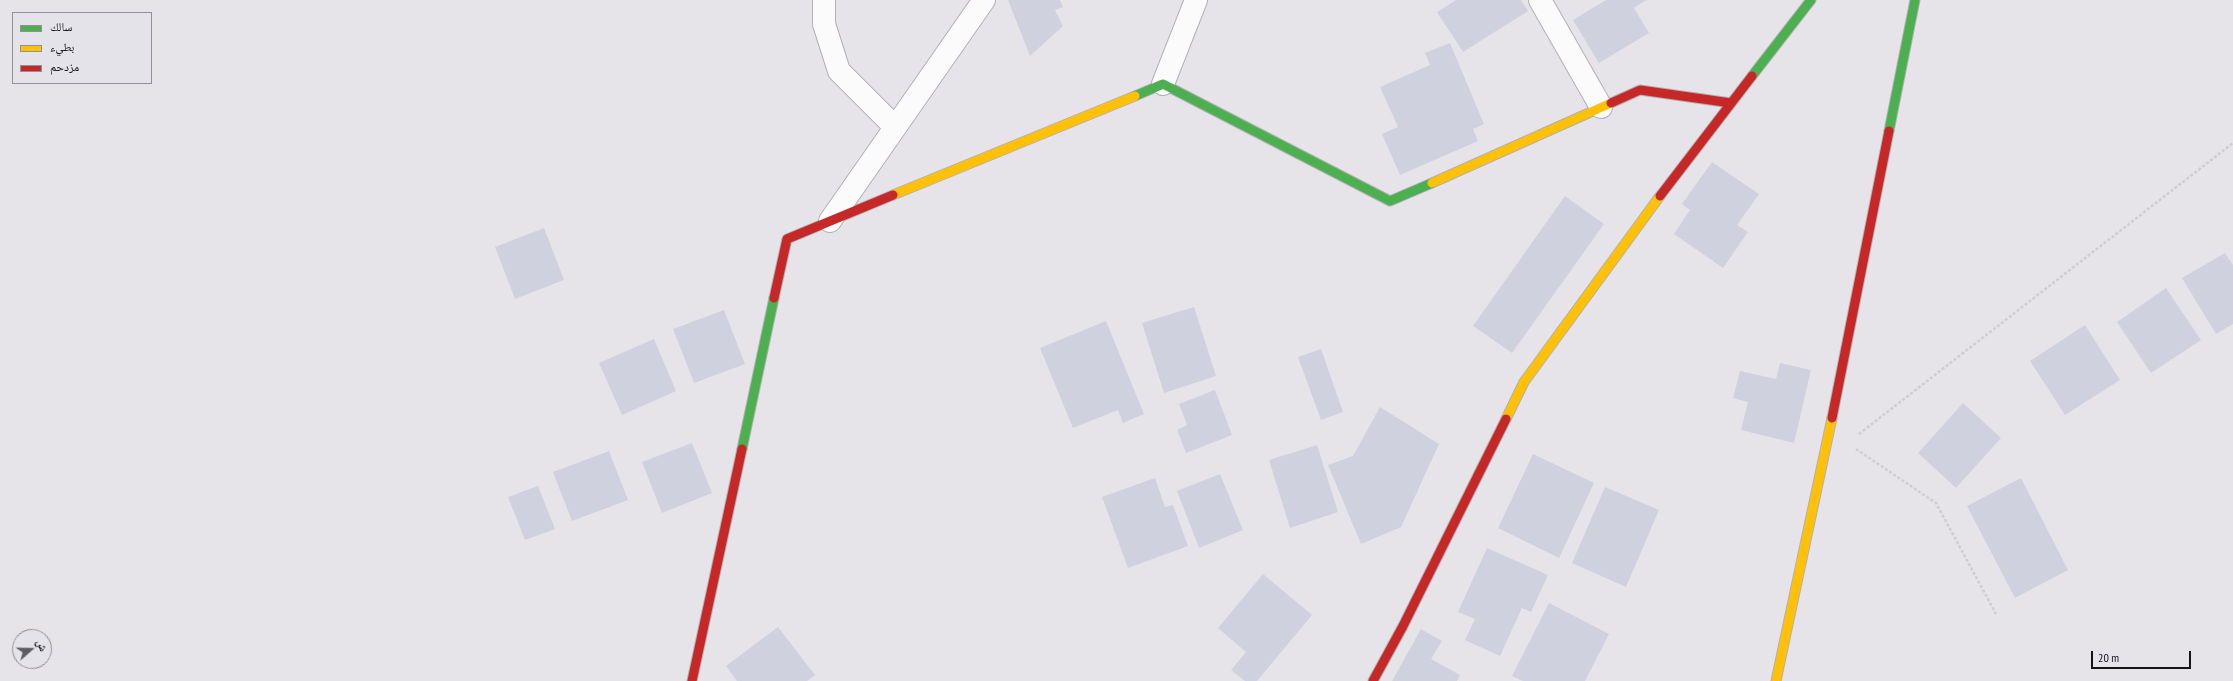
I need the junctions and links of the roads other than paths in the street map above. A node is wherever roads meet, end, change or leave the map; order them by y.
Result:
1 (824, 0) edge
2 (984, 0) edge
3 (1196, 0) edge
4 (1540, 0) edge
5 (1811, 0) edge
6 (1915, 0) edge
7 (1163, 84) junction
8 (1731, 103) junction
9 (1601, 107) junction
10 (895, 127) junction
11 (830, 221) junction
12 (692, 681) edge
13 (1373, 681) edge
14 (1776, 681) edge

1 - 10 street
2 - 10 street
3 - 7 street
4 - 9 street
5 - 8 street
6 - 14 street
7 - 9 street
7 - 11 street
8 - 9 street
8 - 13 street
10 - 11 street
11 - 12 street

